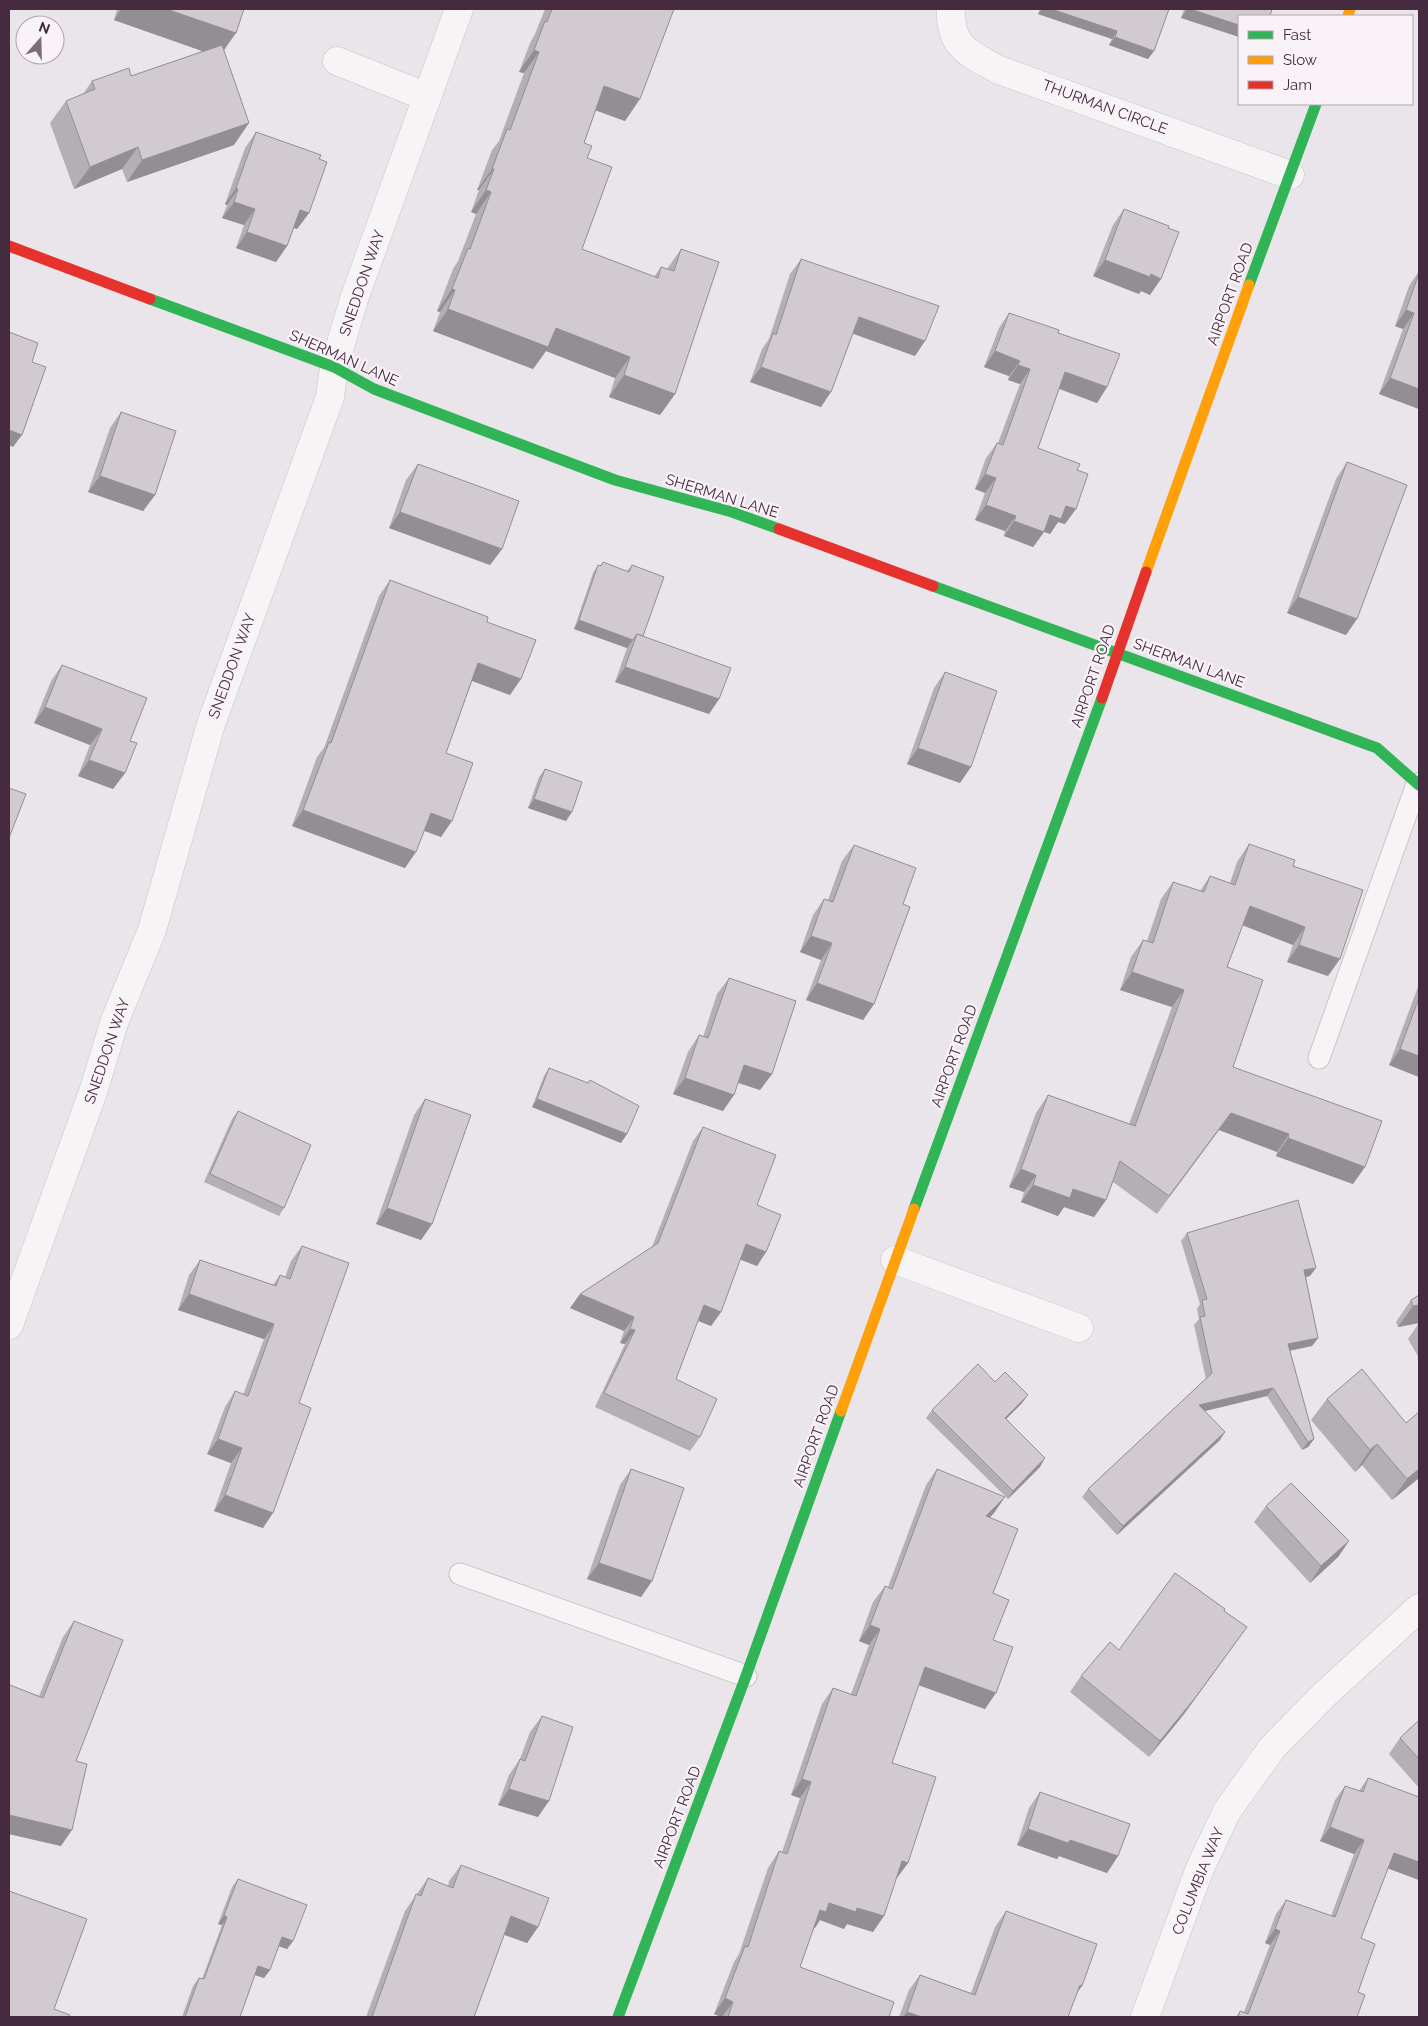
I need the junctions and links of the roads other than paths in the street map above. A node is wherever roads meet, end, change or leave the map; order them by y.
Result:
1 (459, 9) edge
2 (951, 9) edge
3 (337, 61) dead end
4 (427, 97) junction
5 (1316, 105) edge
6 (1290, 175) junction
7 (9, 246) edge
8 (334, 367) junction
9 (1117, 653) junction
10 (1418, 784) edge
11 (1319, 1058) dead end
12 (895, 1260) junction
13 (9, 1325) edge
14 (1079, 1328) dead end
15 (460, 1574) dead end
16 (1419, 1608) edge
17 (746, 1676) junction
18 (618, 2017) edge
19 (1145, 2017) edge

1 - 4 street, SNEDDON WAY
2 - 6 street, THURMAN CIRCLE
3 - 4 street
4 - 8 street, SNEDDON WAY
5 - 6 street, AIRPORT ROAD
6 - 9 street, AIRPORT ROAD
7 - 8 street, SHERMAN LANE
8 - 9 street, SHERMAN LANE
8 - 13 street, SNEDDON WAY
9 - 10 street, SHERMAN LANE
9 - 12 street, AIRPORT ROAD
10 - 11 lane
12 - 14 street
12 - 17 street, AIRPORT ROAD
15 - 17 lane
16 - 19 street, COLUMBIA WAY
17 - 18 street, AIRPORT ROAD

